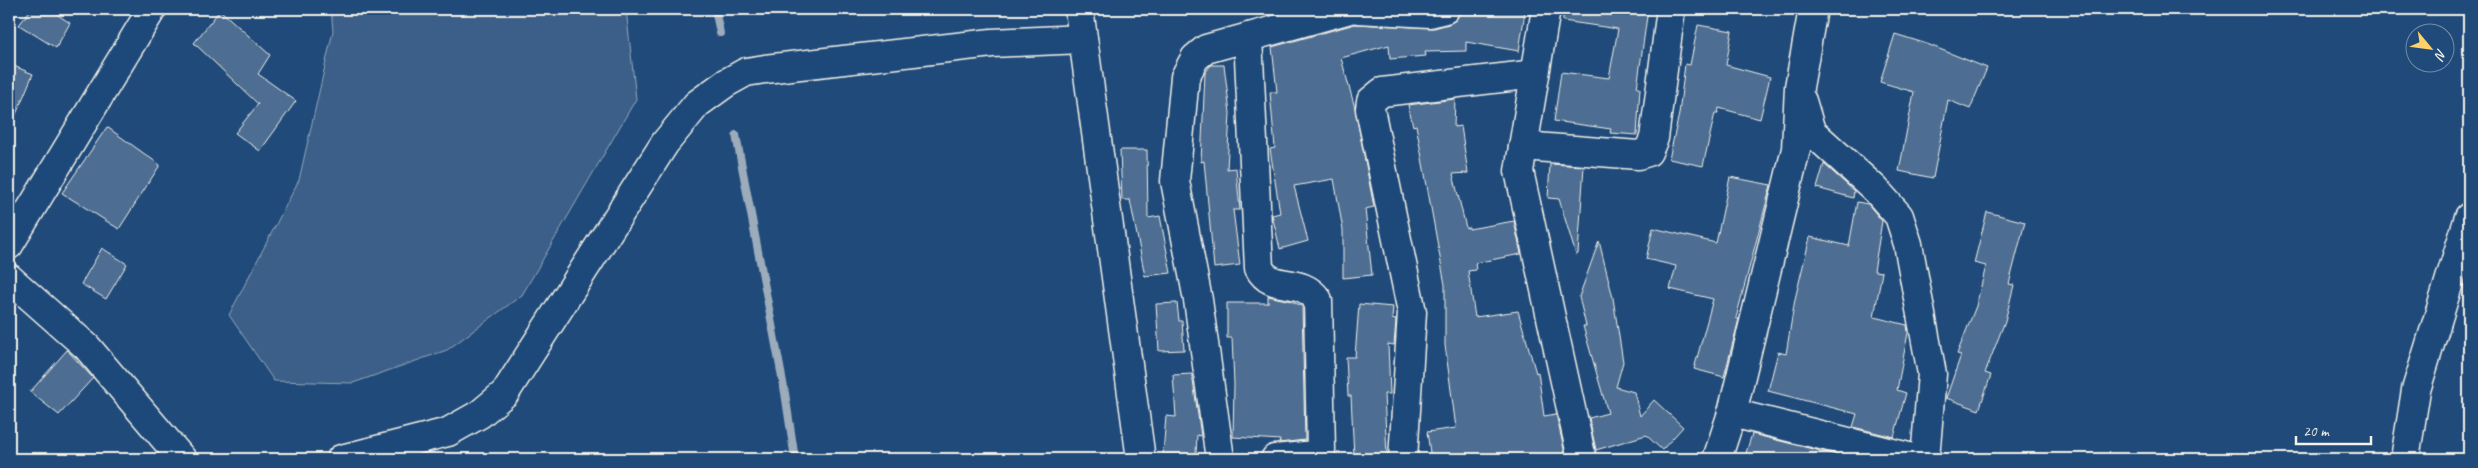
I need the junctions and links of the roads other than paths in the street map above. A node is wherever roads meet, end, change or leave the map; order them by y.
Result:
1 (152, 9) edge
2 (1079, 9) edge
3 (1350, 9) edge
4 (1358, 9) edge
5 (1445, 9) edge
6 (1546, 9) edge
7 (1671, 9) edge
8 (1814, 9) edge
9 (1248, 37) junction
10 (1083, 39) junction
11 (1535, 74) junction
12 (1799, 87) junction
13 (1523, 146) junction
14 (2469, 218) edge
15 (9, 245) edge
16 (9, 278) edge
17 (1732, 413) junction
18 (182, 459) edge
19 (341, 459) edge
20 (1141, 459) edge
21 (1220, 459) edge
22 (1275, 459) edge
23 (1403, 459) edge
24 (1582, 459) edge
25 (1717, 459) edge
26 (1917, 459) edge
27 (1926, 459) edge
28 (2405, 459) edge

1 - 15 street
2 - 10 street
3 - 9 street
4 - 5 street
6 - 11 street
7 - 13 street
8 - 12 street
9 - 21 street
9 - 22 street
10 - 19 street
10 - 20 street
11 - 13 street
11 - 23 street
12 - 17 street
12 - 27 street
13 - 24 street
14 - 28 street
16 - 18 street
17 - 25 street
17 - 26 street

